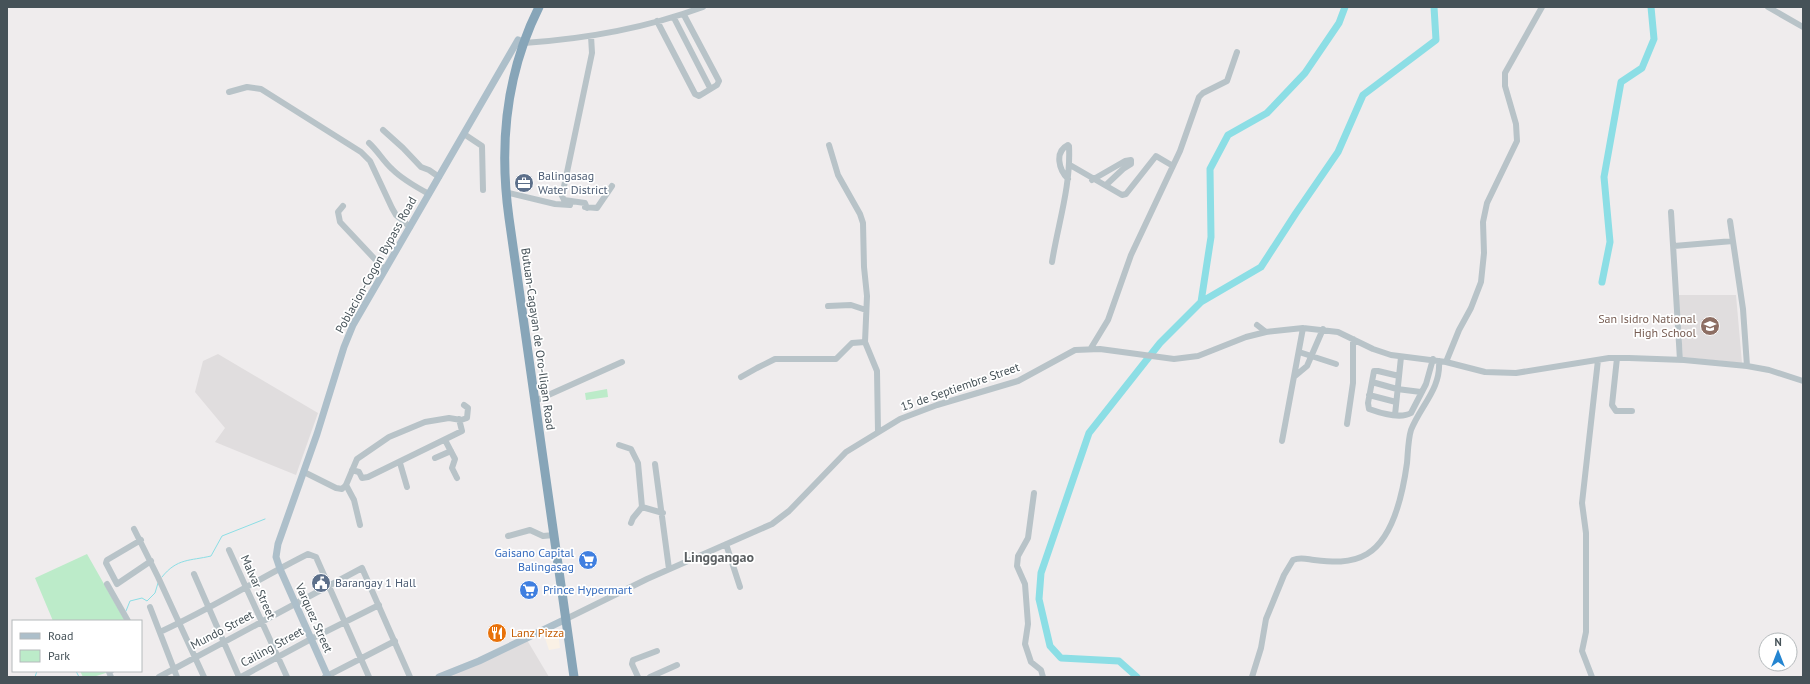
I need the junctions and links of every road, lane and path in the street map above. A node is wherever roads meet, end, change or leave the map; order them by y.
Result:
1 (540, 7) edge
2 (703, 7) edge
3 (1542, 7) edge
4 (1768, 7) edge
5 (684, 15) junction
6 (674, 18) junction
7 (657, 21) junction
8 (1803, 27) edge
9 (591, 36) junction
10 (524, 43) junction
11 (1237, 52) dead end
12 (710, 88) junction
13 (229, 92) dead end
14 (383, 130) dead end
15 (464, 134) junction
16 (369, 143) dead end
17 (829, 145) dead end
18 (1070, 165) junction
19 (1173, 166) junction
20 (439, 177) junction
21 (1068, 179) junction
22 (1092, 180) junction
23 (1106, 185) junction
24 (612, 186) dead end
25 (483, 190) dead end
26 (506, 192) junction
27 (429, 194) junction
28 (343, 206) dead end
29 (587, 208) junction
30 (1671, 212) dead end
31 (1730, 221) dead end
32 (410, 227) junction
33 (1733, 241) junction
34 (1674, 246) junction
35 (1052, 262) dead end
36 (384, 270) junction
37 (828, 306) dead end
38 (866, 310) junction
39 (1257, 325) dead end
40 (1303, 328) junction
41 (1323, 329) junction
42 (1266, 332) junction
43 (1354, 339) junction
44 (865, 342) junction
45 (1091, 348) junction
46 (1299, 352) junction
47 (1312, 356) junction
48 (1401, 357) junction
49 (1617, 358) junction
50 (1436, 360) junction
51 (1598, 360) junction
52 (1680, 360) junction
53 (622, 362) dead end
54 (1446, 362) junction
55 (1336, 364) dead end
56 (1747, 366) junction
57 (1295, 376) junction
58 (1399, 376) junction
59 (741, 377) dead end
60 (1803, 381) edge
61 (1372, 382) junction
62 (1398, 389) junction
63 (1421, 392) junction
64 (1369, 395) junction
65 (535, 401) junction
66 (1396, 402) junction
67 (464, 405) dead end
68 (1632, 411) dead end
69 (1394, 415) junction
70 (459, 419) junction
71 (1347, 424) dead end
72 (878, 432) junction
73 (445, 440) junction
74 (1282, 441) dead end
75 (619, 445) dead end
76 (451, 451) junction
77 (434, 458) dead end
78 (400, 463) junction
79 (655, 464) dead end
80 (352, 470) junction
81 (304, 472) junction
82 (458, 478) dead end
83 (346, 485) junction
84 (407, 487) dead end
85 (1034, 494) dead end
86 (640, 509) junction
87 (663, 512) junction
88 (631, 523) dead end
89 (360, 525) dead end
90 (134, 530) dead end
91 (554, 535) junction
92 (508, 536) dead end
93 (141, 540) junction
94 (726, 544) junction
95 (229, 550) dead end
96 (151, 561) junction
97 (280, 569) junction
98 (669, 569) junction
99 (194, 574) dead end
100 (107, 584) dead end
101 (328, 585) junction
102 (246, 587) junction
103 (740, 587) dead end
104 (295, 603) junction
105 (379, 605) junction
106 (150, 606) dead end
107 (209, 608) junction
108 (566, 618) junction
109 (127, 620) edge
110 (262, 622) junction
111 (345, 622) junction
112 (179, 623) junction
113 (160, 632) junction
114 (311, 638) junction
115 (395, 641) junction
116 (224, 642) junction
117 (657, 651) dead end
118 (278, 657) junction
119 (195, 658) junction
120 (361, 659) junction
121 (677, 665) dead end
122 (174, 669) junction
123 (159, 677) edge
124 (177, 677) edge
125 (204, 677) edge
126 (240, 677) edge
127 (286, 677) edge
128 (326, 677) edge
129 (369, 677) edge
130 (410, 677) edge
131 (439, 677) edge
132 (574, 677) edge
133 (638, 677) edge
134 (650, 677) edge
135 (1042, 677) edge
136 (1252, 677) edge
137 (1592, 677) edge

1 - 10 highway, Butuan-Cagayan de Oro-Iligan Road
2 - 5 street
3 - 54 street
4 - 8 street
5 - 6 street
5 - 12 street
6 - 7 street
6 - 12 street
7 - 9 street
7 - 12 street
9 - 10 street
9 - 29 street
10 - 15 main road, Poblacion-Cogon Bypass Road
10 - 26 highway, Butuan-Cagayan de Oro-Iligan Road
11 - 19 street
13 - 32 street
14 - 20 street
15 - 20 main road, Poblacion-Cogon Bypass Road
15 - 25 street
16 - 27 street
17 - 38 street
18 - 21 street
18 - 21 street
18 - 22 street
19 - 23 street
19 - 45 street
20 - 27 main road, Poblacion-Cogon Bypass Road
21 - 35 street
22 - 23 street
22 - 23 street
24 - 29 street
26 - 29 street
26 - 65 highway, Butuan-Cagayan de Oro-Iligan Road
27 - 32 main road, Poblacion-Cogon Bypass Road
28 - 36 street
30 - 34 street
31 - 33 street
32 - 36 main road, Poblacion-Cogon Bypass Road
33 - 34 street
33 - 56 street
34 - 52 street
36 - 81 main road, Poblacion-Cogon Bypass Road
37 - 38 street
38 - 44 street
39 - 42 street
40 - 41 street, 15 de Septiembre Street
40 - 42 street, 15 de Septiembre Street
40 - 46 street
41 - 43 street, 15 de Septiembre Street
41 - 47 street
42 - 45 street, 15 de Septiembre Street
43 - 48 street, 15 de Septiembre Street
43 - 71 street
44 - 59 street
44 - 72 street
45 - 72 street, 15 de Septiembre Street
46 - 47 street
46 - 57 street
47 - 55 street
47 - 57 street
48 - 50 street, 15 de Septiembre Street
48 - 58 street
49 - 51 street, 15 de Septiembre Street
49 - 52 street, 15 de Septiembre Street
49 - 68 street
50 - 54 street, 15 de Septiembre Street
50 - 63 street
50 - 136 street
51 - 54 street, 15 de Septiembre Street
51 - 137 street
52 - 56 street, 15 de Septiembre Street
53 - 65 street
56 - 60 street, 15 de Septiembre Street
57 - 74 street
58 - 61 street
58 - 62 street
61 - 62 street
61 - 64 street
62 - 63 street
62 - 66 street
63 - 69 street
64 - 66 street
64 - 69 street
65 - 91 highway, Butuan-Cagayan de Oro-Iligan Road
66 - 69 street
67 - 70 street
70 - 73 street
70 - 80 street
72 - 94 street, 15 de Septiembre Street
73 - 76 street
73 - 78 street
75 - 86 street
76 - 77 street
76 - 82 street
78 - 80 street
78 - 84 street
79 - 87 street
80 - 83 street
81 - 83 street
81 - 97 main road, Poblacion-Cogon Bypass Road
83 - 89 street
85 - 135 street
86 - 87 street
86 - 88 street
87 - 98 street
90 - 93 street
91 - 92 street
91 - 108 highway, Butuan-Cagayan de Oro-Iligan Road
93 - 96 street
93 - 96 street
94 - 98 street, 15 de Septiembre Street
94 - 103 street
95 - 102 street, Malvar Street
96 - 112 street
97 - 101 street
97 - 102 street
97 - 104 main road, Varquez Street
98 - 108 street, 15 de Septiembre Street
99 - 107 street
100 - 109 street
101 - 104 street, Mundo Street
101 - 105 street, Mundo Street
101 - 111 street
102 - 107 street
102 - 110 street, Malvar Street
104 - 110 street, Mundo Street
104 - 114 main road, Varquez Street
105 - 111 street, Cailing Street
105 - 115 street
106 - 113 street
107 - 112 street
107 - 116 street
108 - 131 main road, 15 de Septiembre Street
108 - 132 highway, Butuan-Cagayan de Oro-Iligan Road
110 - 116 street, Mundo Street
110 - 118 street, Malvar Street
111 - 114 street, Cailing Street
111 - 120 street
112 - 113 street
112 - 119 street
113 - 122 street
114 - 118 street, Cailing Street
114 - 128 main road, Varquez Street
115 - 120 street
115 - 130 street
116 - 119 street, Mundo Street
116 - 126 street
117 - 133 street
118 - 126 street, Cailing Street
118 - 127 street, Malvar Street
119 - 122 street, Mundo Street
119 - 125 street
120 - 128 street
120 - 129 street
121 - 134 street
122 - 123 street, Mundo Street
122 - 124 street

